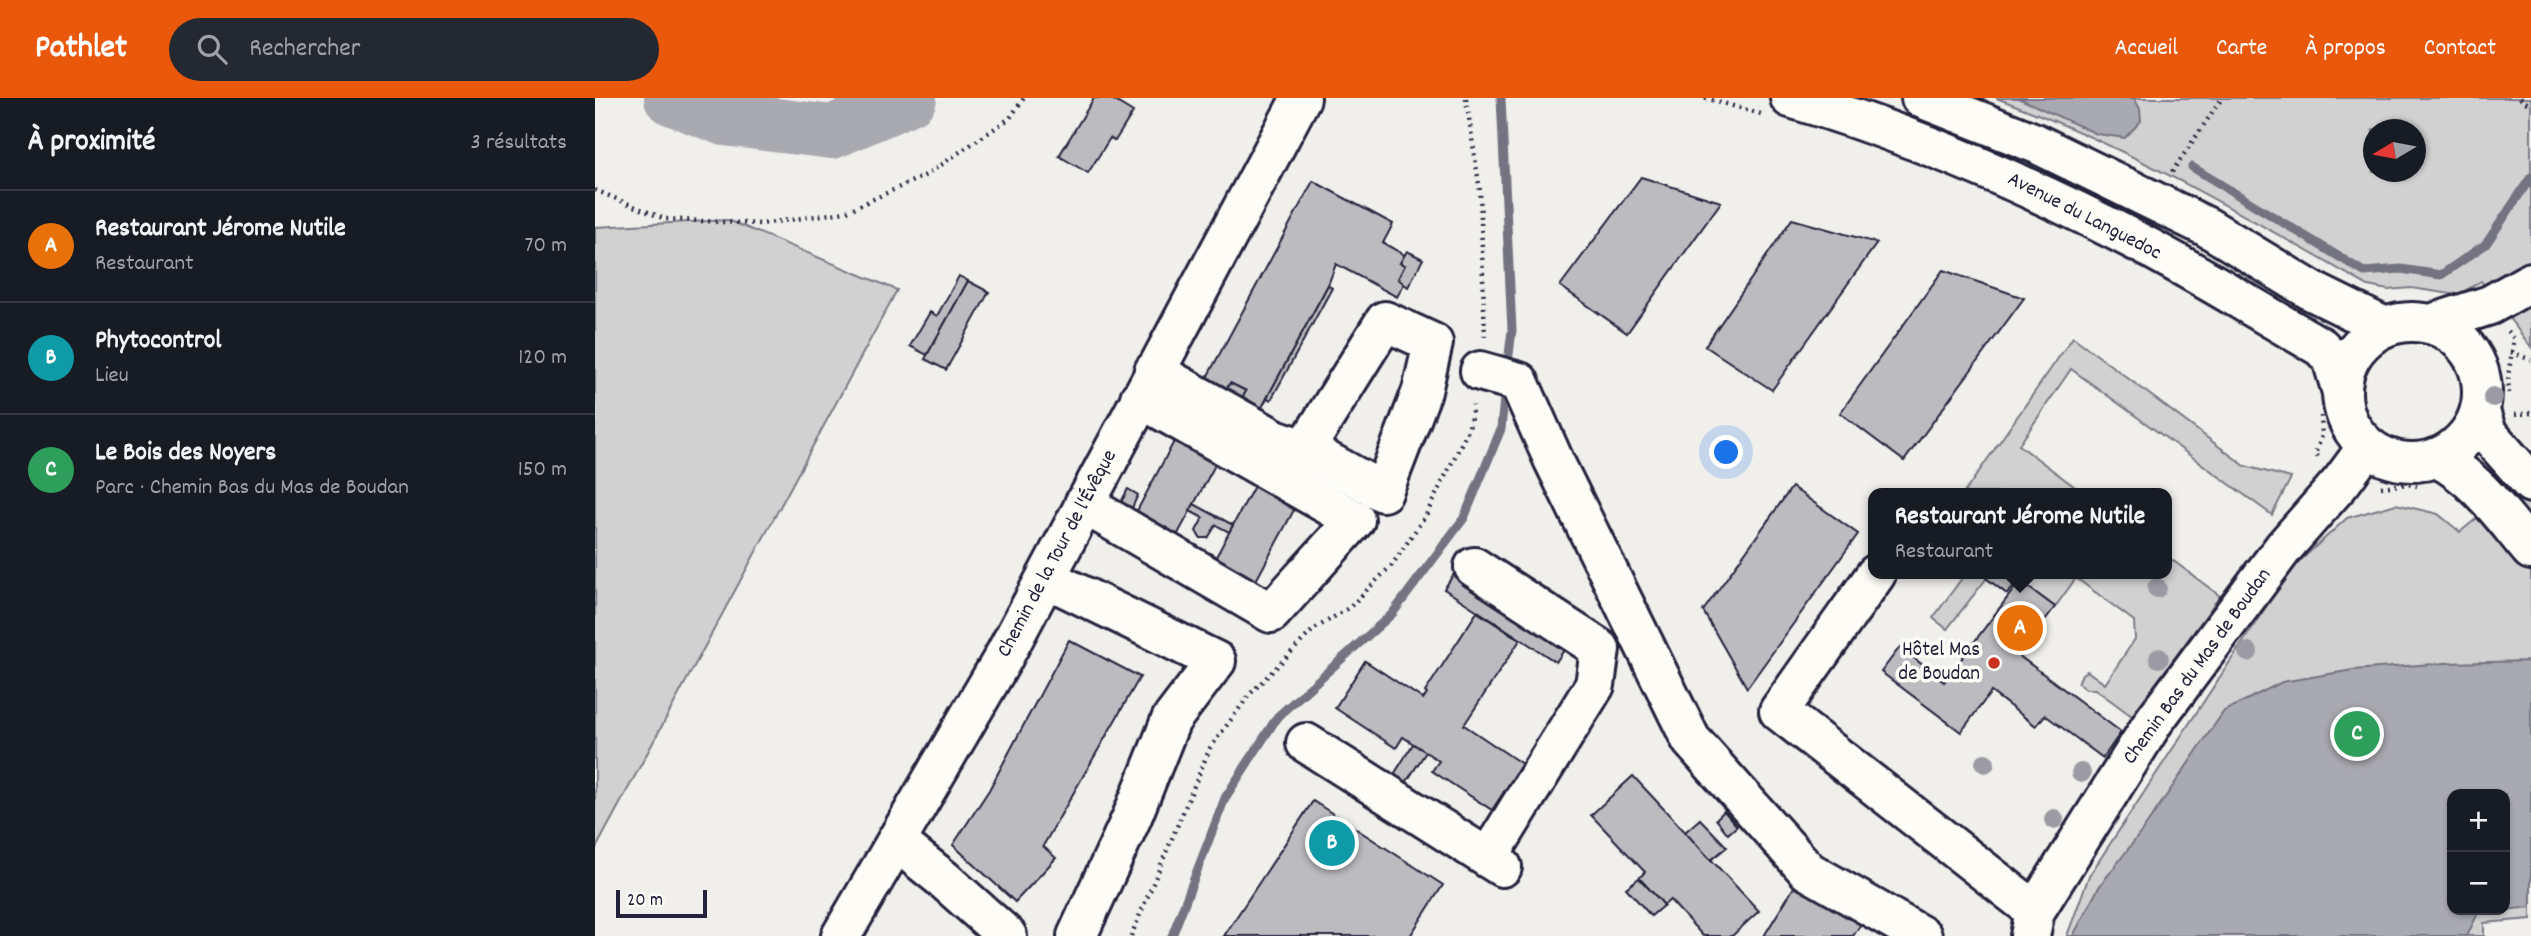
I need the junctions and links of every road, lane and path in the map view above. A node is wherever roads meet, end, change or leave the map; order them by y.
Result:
1 (1024, 98) edge
2 (1286, 98) edge
3 (1301, 98) edge
4 (1705, 98) edge
5 (1921, 98) edge
6 (2221, 98) edge
7 (2520, 98) edge
8 (1777, 106) edge
9 (2531, 106) edge
10 (1264, 167) junction
11 (2169, 176) dead end
12 (595, 190) edge
13 (2531, 282) edge
14 (2531, 288) edge
15 (2431, 324) junction
16 (2385, 327) junction
17 (2494, 359) junction
18 (2531, 359) edge
19 (1480, 371) dead end
20 (1147, 385) junction
21 (2330, 398) junction
22 (2480, 412) junction
23 (2367, 447) junction
24 (1305, 449) dead end
25 (2429, 472) junction
26 (2342, 481) junction
27 (2531, 483) edge
28 (1084, 504) junction
29 (2531, 550) edge
30 (1474, 567) dead end
31 (1045, 578) junction
32 (1872, 579) edge
33 (1306, 743) dead end
34 (897, 842) junction
35 (2032, 923) edge
36 (841, 936) edge
37 (1007, 936) edge
38 (1077, 936) edge
39 (1922, 936) edge

1 - 12 path
2 - 10 street, Chemin de la Tour de l'Évêque
3 - 10 street, Chemin de la Tour de l'Évêque
4 - 8 path
5 - 16 street, Avenue du Languedoc
6 - 11 path
7 - 9 path
8 - 21 street, Avenue du Languedoc
10 - 20 street, Chemin de la Tour de l'Évêque
13 - 15 street
14 - 17 street
15 - 16 street
15 - 17 street
16 - 21 street
17 - 18 path
17 - 22 street
19 - 39 street
20 - 24 street
20 - 28 street, Chemin de la Tour de l'Évêque
20 - 28 street
21 - 23 street
21 - 26 path
22 - 25 street
22 - 27 street
23 - 25 street
23 - 26 street, Chemin Bas du Mas de Boudan
25 - 26 path
25 - 29 street
26 - 35 street, Chemin Bas du Mas de Boudan
28 - 31 street, Chemin de la Tour de l'Évêque
30 - 33 street
31 - 34 street, Chemin de la Tour de l'Évêque
31 - 38 street
32 - 35 street
34 - 36 street, Chemin de la Tour de l'Évêque
34 - 37 street

